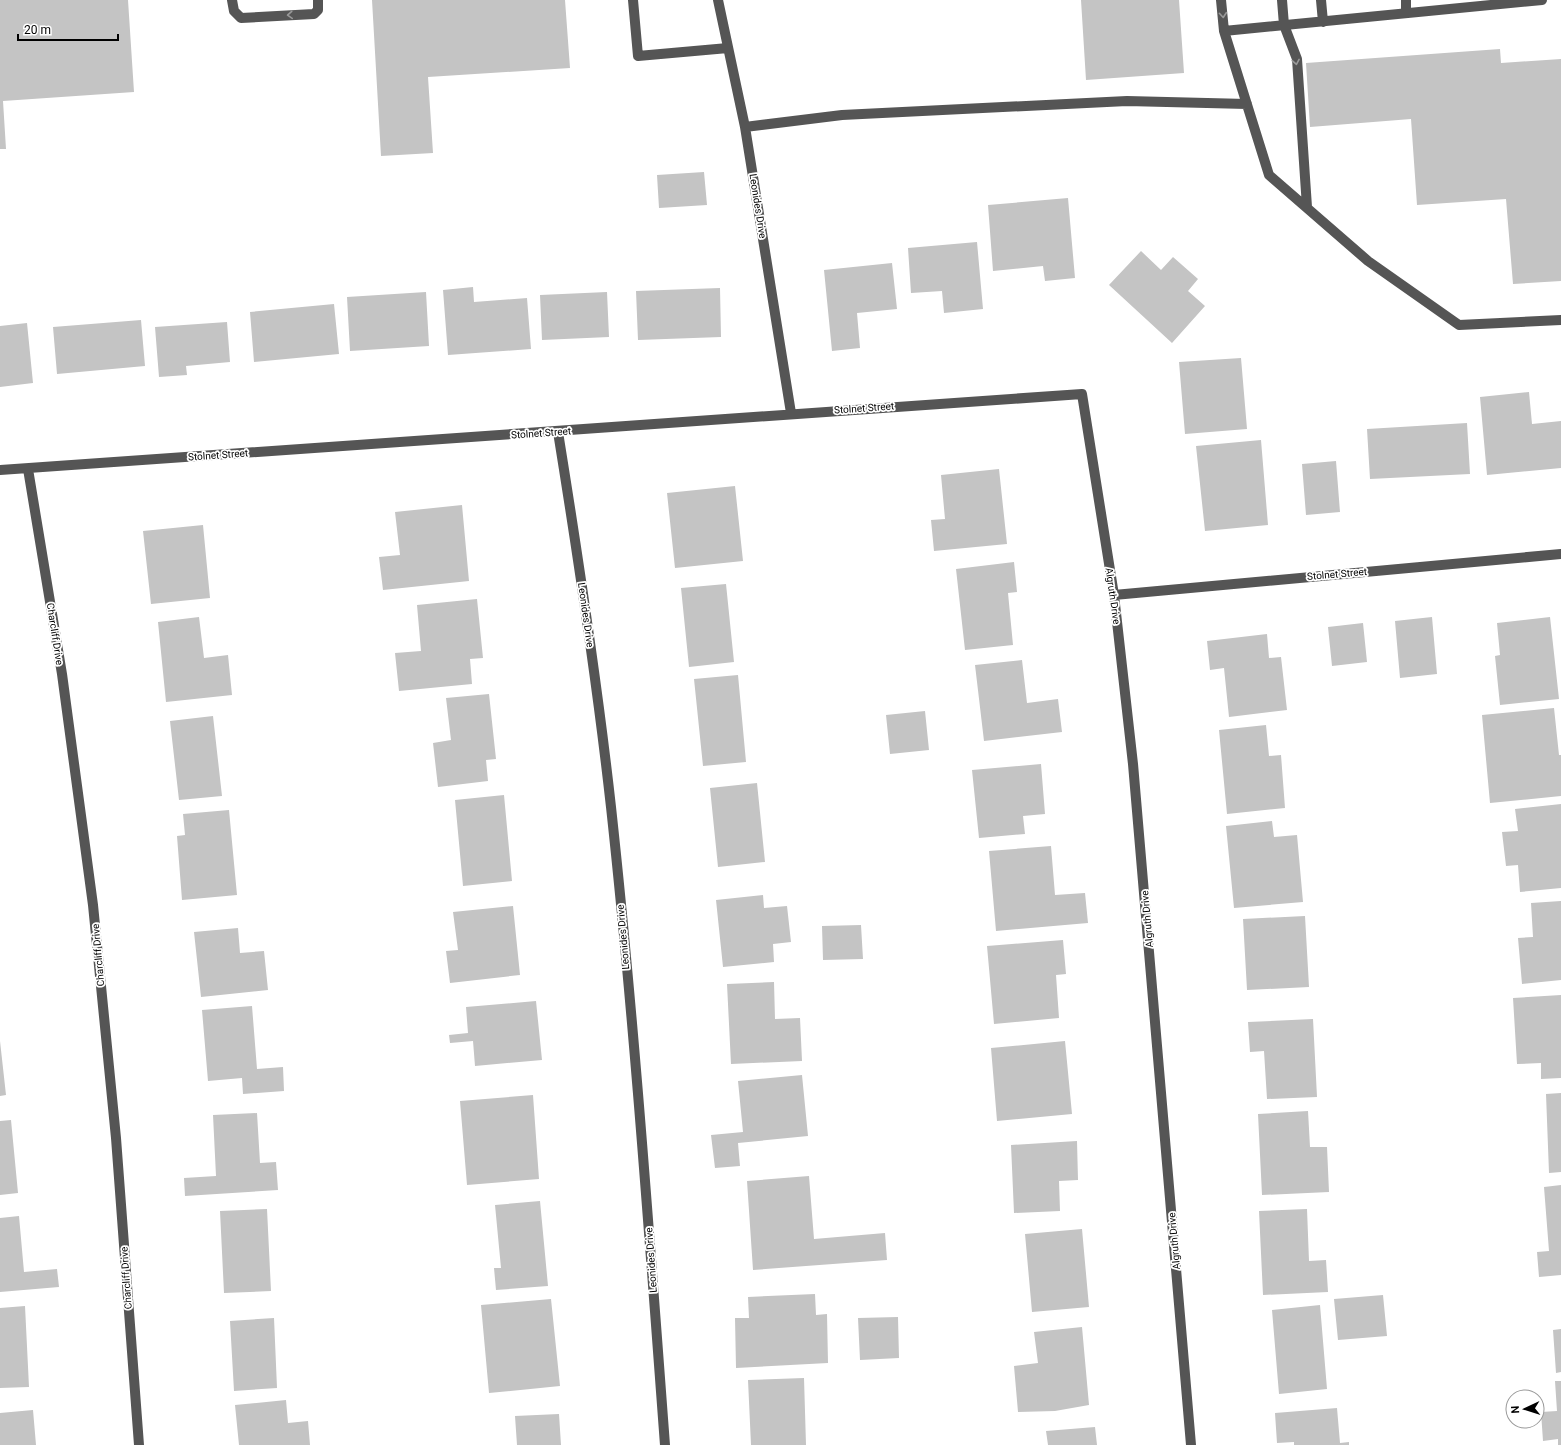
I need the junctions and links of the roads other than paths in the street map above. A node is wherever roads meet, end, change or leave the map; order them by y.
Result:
1 (232, 0) edge
2 (318, 0) edge
3 (633, 0) edge
4 (718, 0) edge
5 (1221, 0) edge
6 (1282, 0) edge
7 (1321, 0) edge
8 (1406, 0) edge
9 (1542, 0) edge
10 (1406, 13) junction
11 (1323, 22) junction
12 (1284, 25) junction
13 (1224, 31) junction
14 (728, 48) junction
15 (1247, 104) junction
16 (745, 127) junction
17 (1307, 207) junction
18 (1561, 320) edge
19 (1082, 394) joint
20 (791, 413) junction
21 (558, 432) junction
22 (28, 469) junction
23 (0, 470) edge
24 (1561, 554) edge
25 (1114, 595) junction
26 (139, 1445) edge
27 (665, 1445) edge
28 (1191, 1445) edge

2 -> 1 street
3 - 14 street
4 - 14 street, Leonides Drive
5 -> 13 street
6 - 12 street
7 - 11 street
8 - 10 street
9 - 10 street
10 - 11 street
11 - 12 street
12 - 13 street
12 -> 17 street
13 - 15 street
14 - 16 street, Leonides Drive
15 - 16 street
15 - 17 street
16 - 20 street, Leonides Drive
17 - 18 street
19 - 20 street, Stolnet Street
19 - 25 street, Algruth Drive
20 - 21 street, Stolnet Street
21 - 22 street, Stolnet Street
21 - 27 street, Leonides Drive
22 - 23 street, Stolnet Street
22 - 26 street, Charcliff Drive
24 - 25 street, Stolnet Street
25 - 28 street, Algruth Drive

